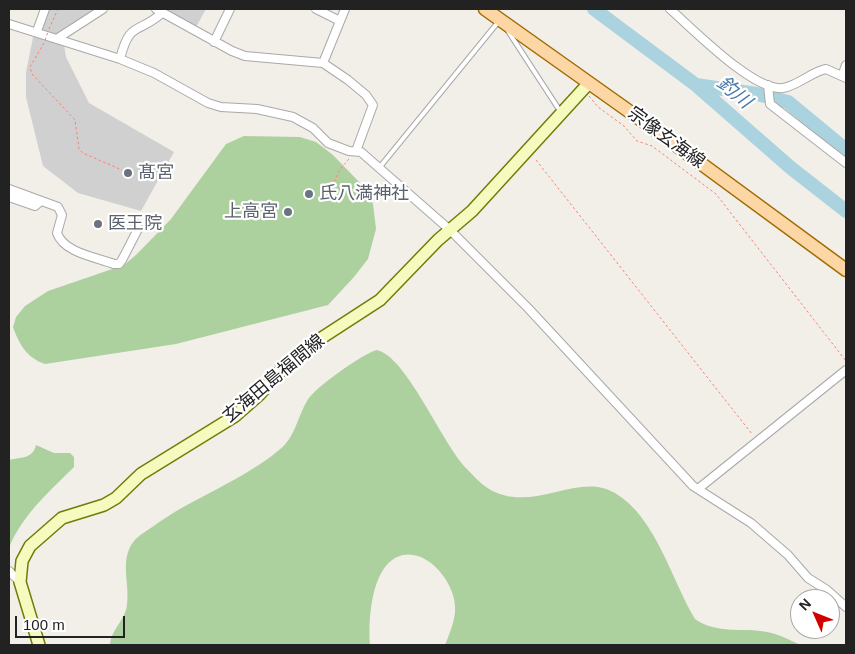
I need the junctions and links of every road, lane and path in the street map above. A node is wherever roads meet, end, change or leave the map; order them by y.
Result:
1 (46, 9) edge
2 (58, 9) edge
3 (103, 9) edge
4 (230, 9) edge
5 (316, 9) edge
6 (345, 9) edge
7 (485, 9) edge
8 (670, 9) edge
9 (159, 11) edge
10 (340, 21) junction
11 (501, 21) junction
12 (9, 24) edge
13 (36, 31) junction
14 (58, 38) junction
15 (214, 42) junction
16 (120, 58) junction
17 (323, 64) junction
18 (846, 65) edge
19 (844, 77) edge
20 (586, 86) junction
21 (768, 88) junction
22 (561, 113) junction
23 (356, 151) junction
24 (536, 160) dead end
25 (846, 163) edge
26 (379, 168) junction
27 (122, 170) dead end
28 (9, 189) edge
29 (327, 195) dead end
30 (9, 197) edge
31 (41, 201) junction
32 (136, 223) dead end
33 (450, 230) junction
34 (846, 270) edge
35 (846, 361) edge
36 (846, 370) edge
37 (757, 441) junction
38 (698, 489) junction
39 (9, 571) edge
40 (20, 582) junction
41 (846, 607) edge
42 (38, 645) edge

1 - 13 street
2 - 27 path, bridge
3 - 14 street
4 - 15 street
5 - 10 street
6 - 10 street
7 - 11 main road, 宗像玄海線
8 - 21 street
9 - 15 street
9 - 16 street
10 - 17 street
11 - 20 main road, 宗像玄海線
11 - 22 lane
11 - 26 lane
12 - 13 street
13 - 14 street
14 - 16 street
15 - 17 street
16 - 23 street
17 - 23 street
18 - 19 street
19 - 21 street
20 - 22 main road, 玄海田島福間線
20 - 34 main road, 宗像玄海線
20 - 35 path
21 - 25 street
22 - 33 main road, 玄海田島福間線
23 - 26 street
23 - 29 path
24 - 37 path
26 - 33 street
28 - 31 street
30 - 31 street
31 - 32 street
33 - 38 street
33 - 40 main road, 玄海田島福間線
36 - 37 street
37 - 38 street
38 - 41 street
39 - 40 street
40 - 42 main road, 玄海田島福間線

